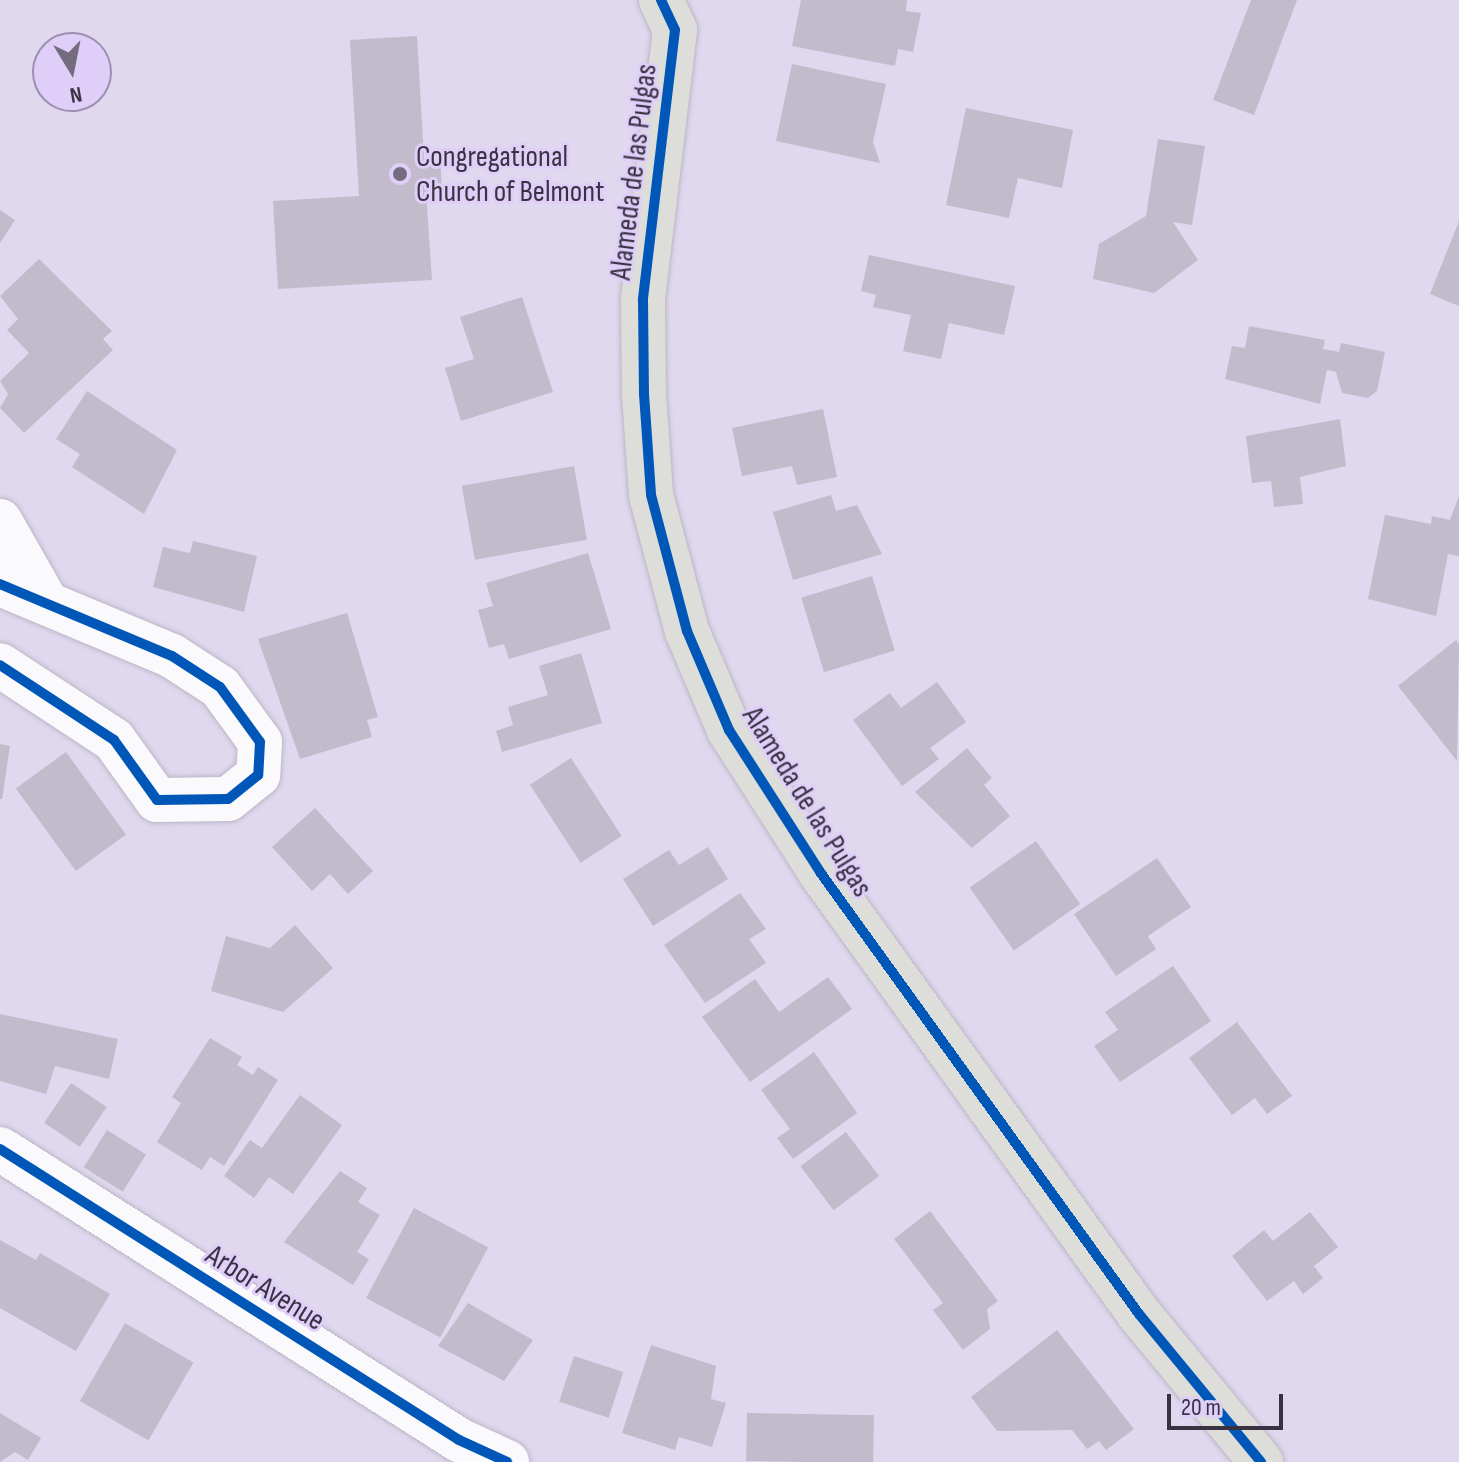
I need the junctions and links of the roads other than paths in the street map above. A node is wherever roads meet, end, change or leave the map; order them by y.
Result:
1 (673, 10) edge
2 (0, 521) edge
3 (0, 584) edge
4 (45, 600) junction
5 (0, 665) edge
6 (0, 1149) edge
7 (507, 1462) edge
8 (1261, 1462) edge

1 - 8 main road, Alameda de las Pulgas
2 - 4 street
3 - 4 street
4 - 5 street
6 - 7 street, Arbor Avenue

